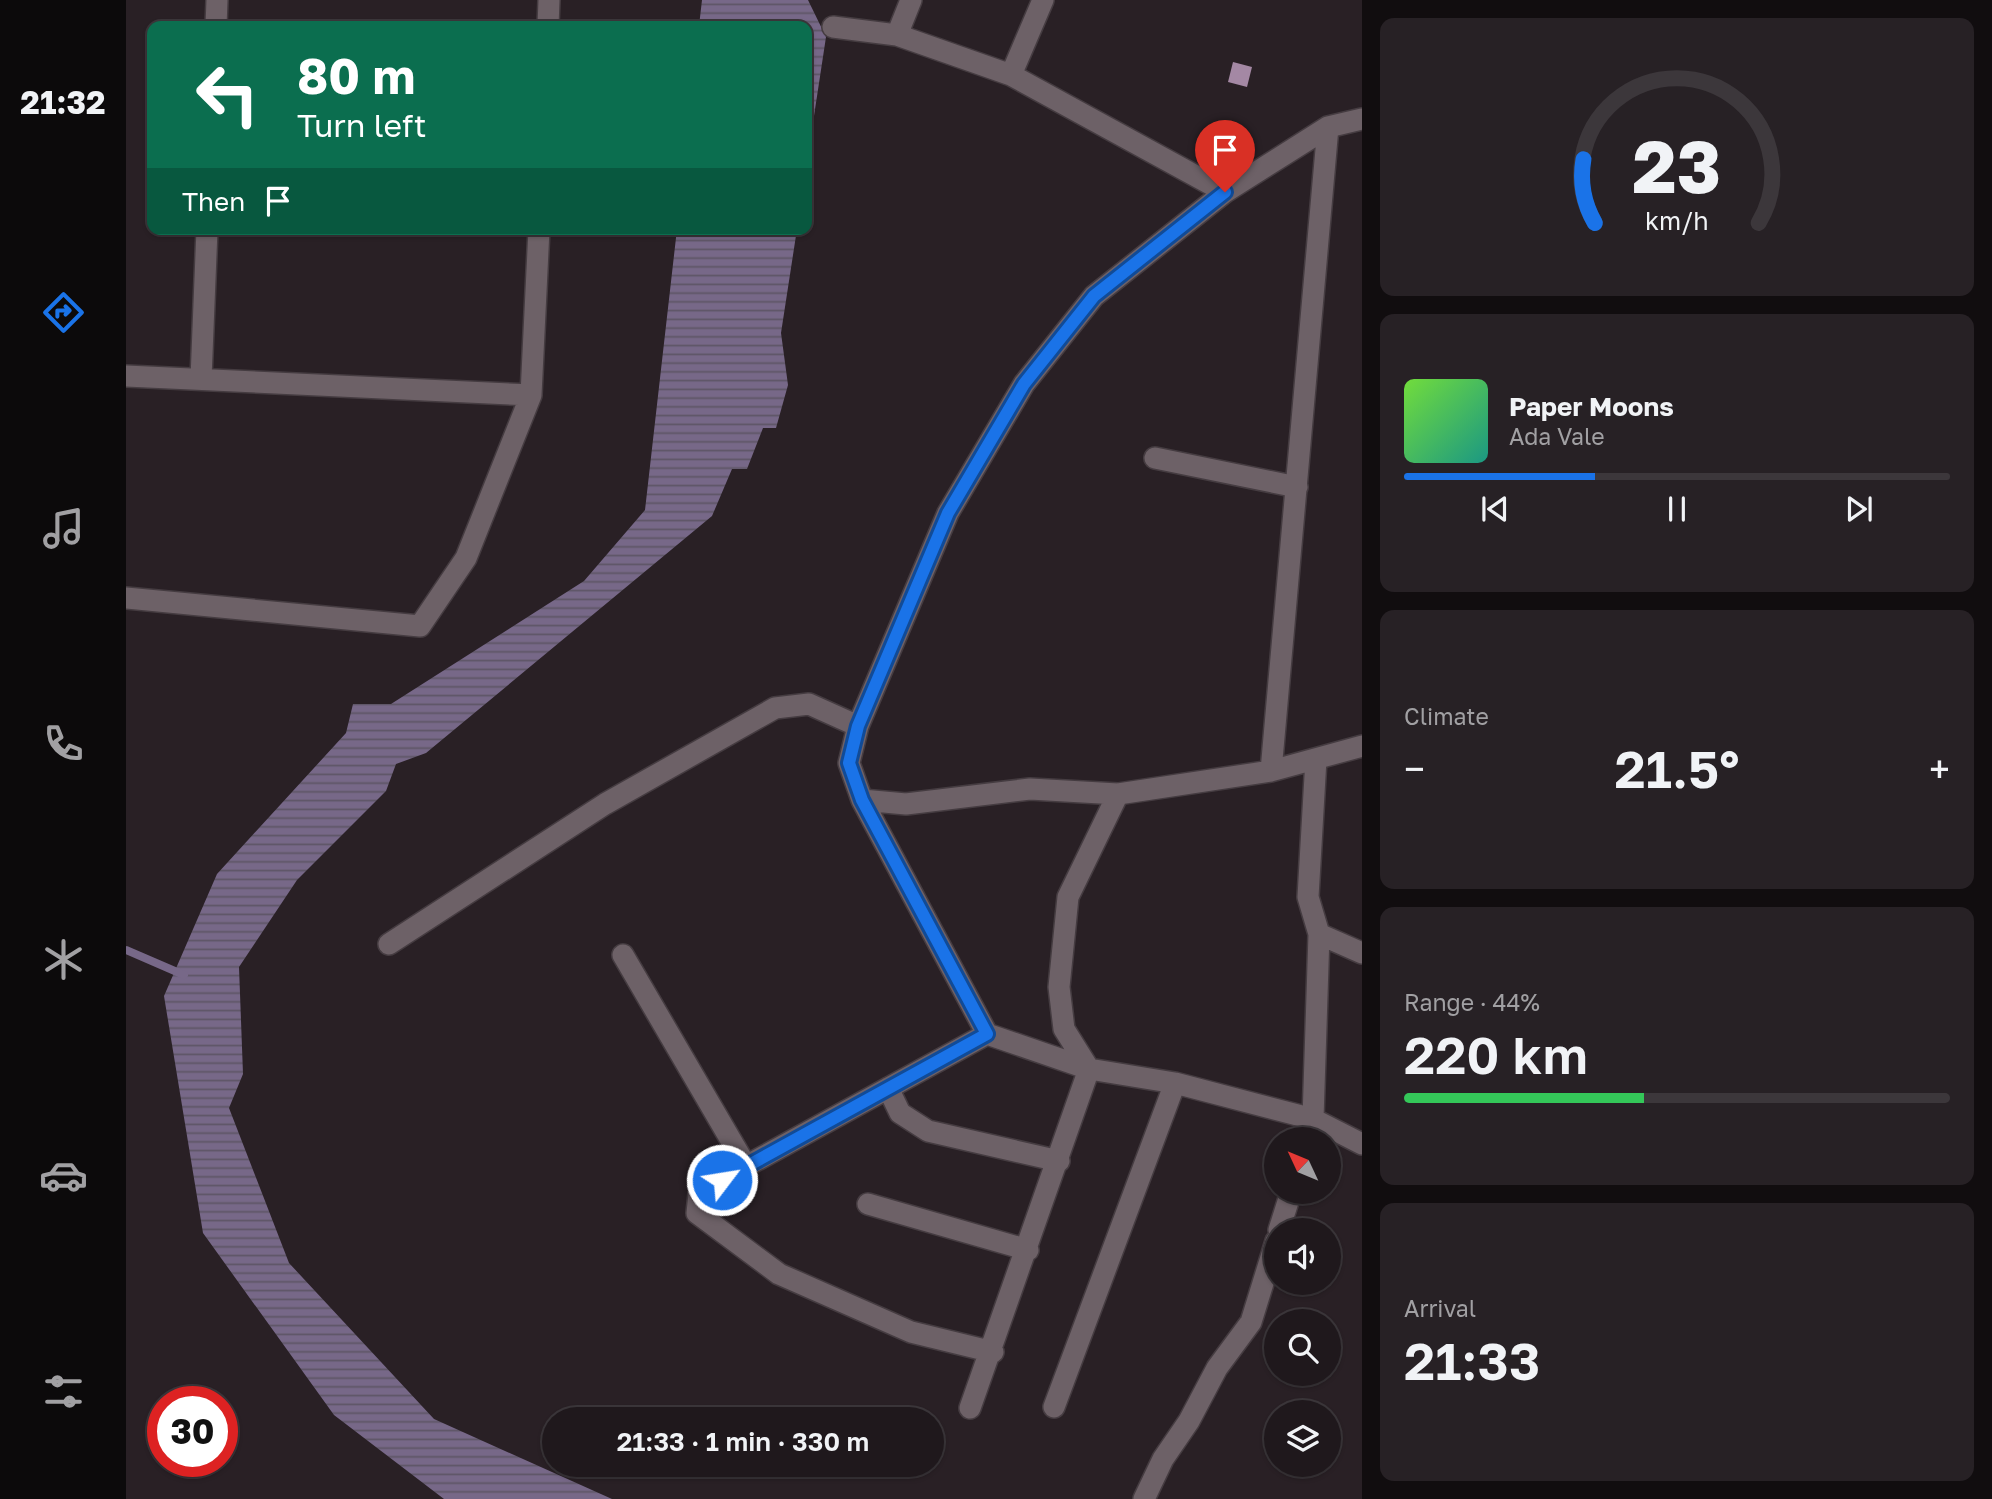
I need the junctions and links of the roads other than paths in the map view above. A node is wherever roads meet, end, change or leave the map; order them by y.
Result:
1 (217, 0) edge
2 (550, 0) edge
3 (911, 0) edge
4 (1044, 0) edge
5 (216, 21) edge
6 (548, 21) edge
7 (833, 27) dead end
8 (897, 35) junction
9 (1011, 75) junction
10 (1362, 119) edge
11 (1328, 127) junction
12 (1225, 192) junction
13 (207, 235) edge
14 (539, 235) edge
15 (126, 376) edge
16 (201, 379) junction
17 (531, 395) junction
18 (1155, 458) dead end
19 (1297, 487) junction
20 (126, 598) edge
21 (858, 726) junction
22 (1362, 746) edge
23 (1316, 759) junction
24 (1271, 771) junction
25 (1118, 794) junction
26 (862, 800) junction
27 (1319, 934) junction
28 (389, 944) dead end
29 (1362, 953) edge
30 (623, 955) dead end
31 (987, 1034) junction
32 (1089, 1069) junction
33 (1175, 1083) junction
34 (888, 1088) junction
35 (1304, 1127) edge
36 (1310, 1127) edge
37 (1341, 1138) edge
38 (1362, 1144) edge
39 (1059, 1161) junction
40 (746, 1166) junction
41 (868, 1204) dead end
42 (1028, 1250) junction
43 (1264, 1280) edge
44 (993, 1352) junction
45 (1054, 1407) dead end
46 (970, 1408) dead end
47 (1144, 1499) edge

1 - 5 street
2 - 6 street
3 - 8 street
4 - 9 street
7 - 8 street
8 - 9 street
9 - 12 street
10 - 11 street
11 - 12 street
11 - 19 street
12 - 21 street
13 - 16 street
14 - 17 street
15 - 16 street
16 - 17 street
17 - 20 street
18 - 19 street
19 - 24 street
21 - 26 street
21 - 28 street
22 - 23 street
23 - 24 street
23 - 27 street
24 - 25 street
25 - 26 street
25 - 32 street
26 - 31 street
27 - 29 street
27 - 36 street
30 - 40 street
31 - 32 street
31 - 34 street
32 - 33 street
32 - 39 street
33 - 35 street
33 - 45 street
34 - 39 street
34 - 40 street
37 - 38 street
39 - 42 street
40 - 44 street
41 - 42 street
42 - 44 street
43 - 47 street
44 - 46 street

